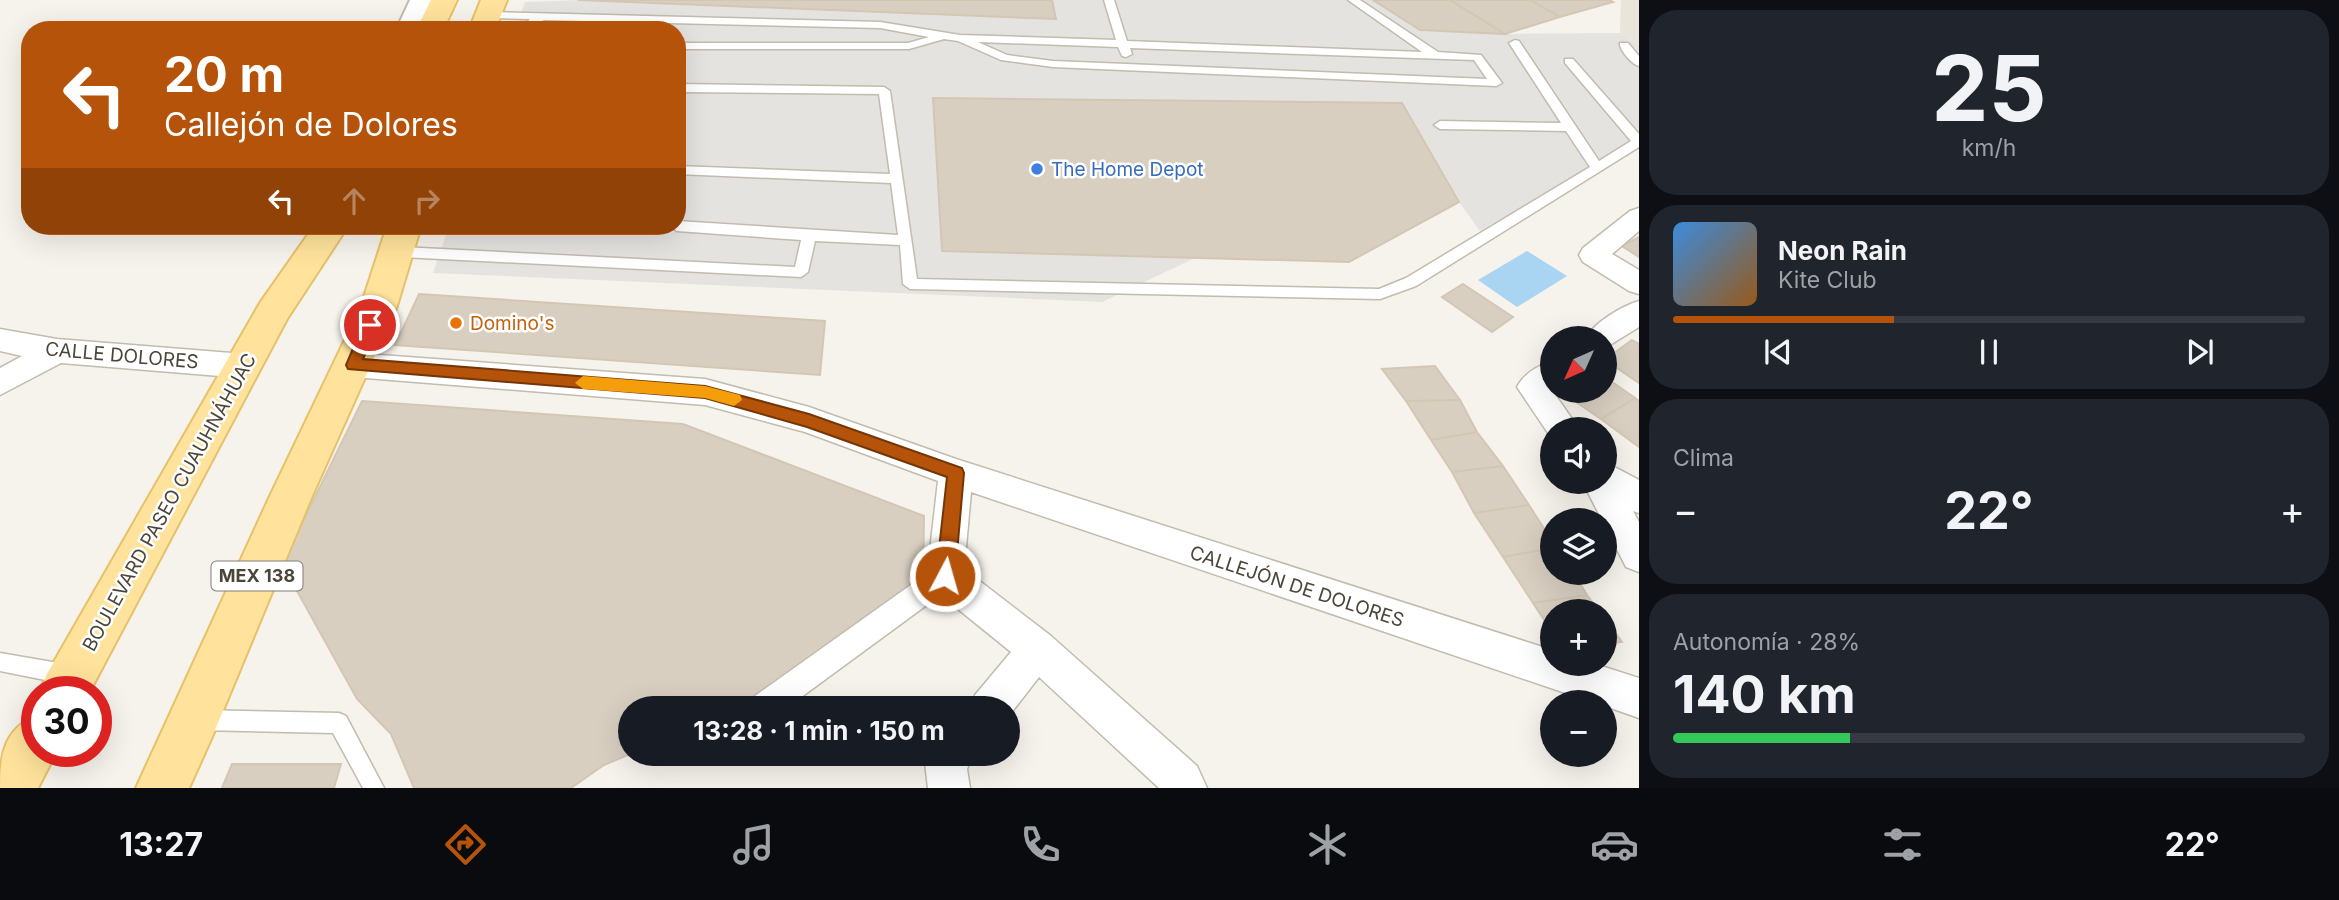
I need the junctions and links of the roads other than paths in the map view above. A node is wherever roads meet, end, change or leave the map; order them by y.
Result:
1 (423, 0) edge
2 (444, 0) edge
3 (1109, 0) edge
4 (1353, 0) edge
5 (492, 13) edge
6 (412, 21) edge
7 (434, 21) edge
8 (534, 21) edge
9 (942, 37) junction
10 (960, 38) junction
11 (1515, 43) dead end
12 (1123, 45) junction
13 (1624, 45) dead end
14 (686, 47) edge
15 (1436, 55) junction
16 (1569, 61) dead end
17 (1639, 63) edge
18 (1131, 67) junction
19 (686, 88) edge
20 (1440, 125) dead end
21 (1570, 127) junction
22 (1639, 142) edge
23 (1597, 168) junction
24 (686, 170) edge
25 (897, 178) junction
26 (1639, 217) edge
27 (686, 227) edge
28 (320, 235) edge
29 (405, 235) edge
30 (809, 236) junction
31 (906, 240) junction
32 (1639, 284) edge
33 (1639, 312) edge
34 (1617, 327) edge
35 (0, 341) edge
36 (57, 351) junction
37 (353, 365) junction
38 (244, 366) junction
39 (1540, 382) edge
40 (0, 383) edge
41 (1540, 397) edge
42 (956, 473) junction
43 (1617, 484) edge
44 (1606, 494) edge
45 (1639, 498) edge
46 (1639, 556) edge
47 (945, 576) junction
48 (1037, 649) junction
49 (0, 662) edge
50 (45, 676) edge
51 (72, 676) edge
52 (779, 696) edge
53 (999, 696) edge
54 (1639, 698) edge
55 (195, 720) junction
56 (946, 766) edge
57 (22, 767) edge
58 (10, 788) edge
59 (162, 788) edge
60 (374, 788) edge
61 (948, 788) edge
62 (1186, 788) edge

1 - 6 street
2 - 7 main road
3 - 12 lane
4 - 15 lane
5 - 8 lane
5 - 9 lane
9 - 10 lane
9 - 14 lane
10 - 12 lane
10 - 18 lane
11 - 21 lane
12 - 15 lane
12 - 18 lane
13 - 17 lane
15 - 18 lane
16 - 22 lane
19 - 25 lane
20 - 21 lane
21 - 23 lane
22 - 23 lane
23 - 31 lane
24 - 25 lane
25 - 31 lane
26 - 32 street
27 - 30 lane
28 - 38 main road, BOULEVARD PASEO CUAUHNÁHUAC
29 - 30 lane
29 - 37 main road, MEX 138
30 - 31 lane
33 - 34 street
35 - 36 street, CALLE DOLORES
36 - 38 street, CALLE DOLORES
36 - 40 street
37 - 42 street, CALLEJÓN DE DOLORES
37 - 55 main road, MEX 138
38 - 51 main road, BOULEVARD PASEO CUAUHNÁHUAC
39 - 41 street
42 - 47 street
42 - 54 street, CALLEJÓN DE DOLORES
43 - 45 street
44 - 46 street
47 - 48 street
47 - 52 street
48 - 53 street
48 - 62 street
49 - 50 lane
55 - 59 main road, MEX 138
55 - 60 lane
56 - 61 street
57 - 58 main road

